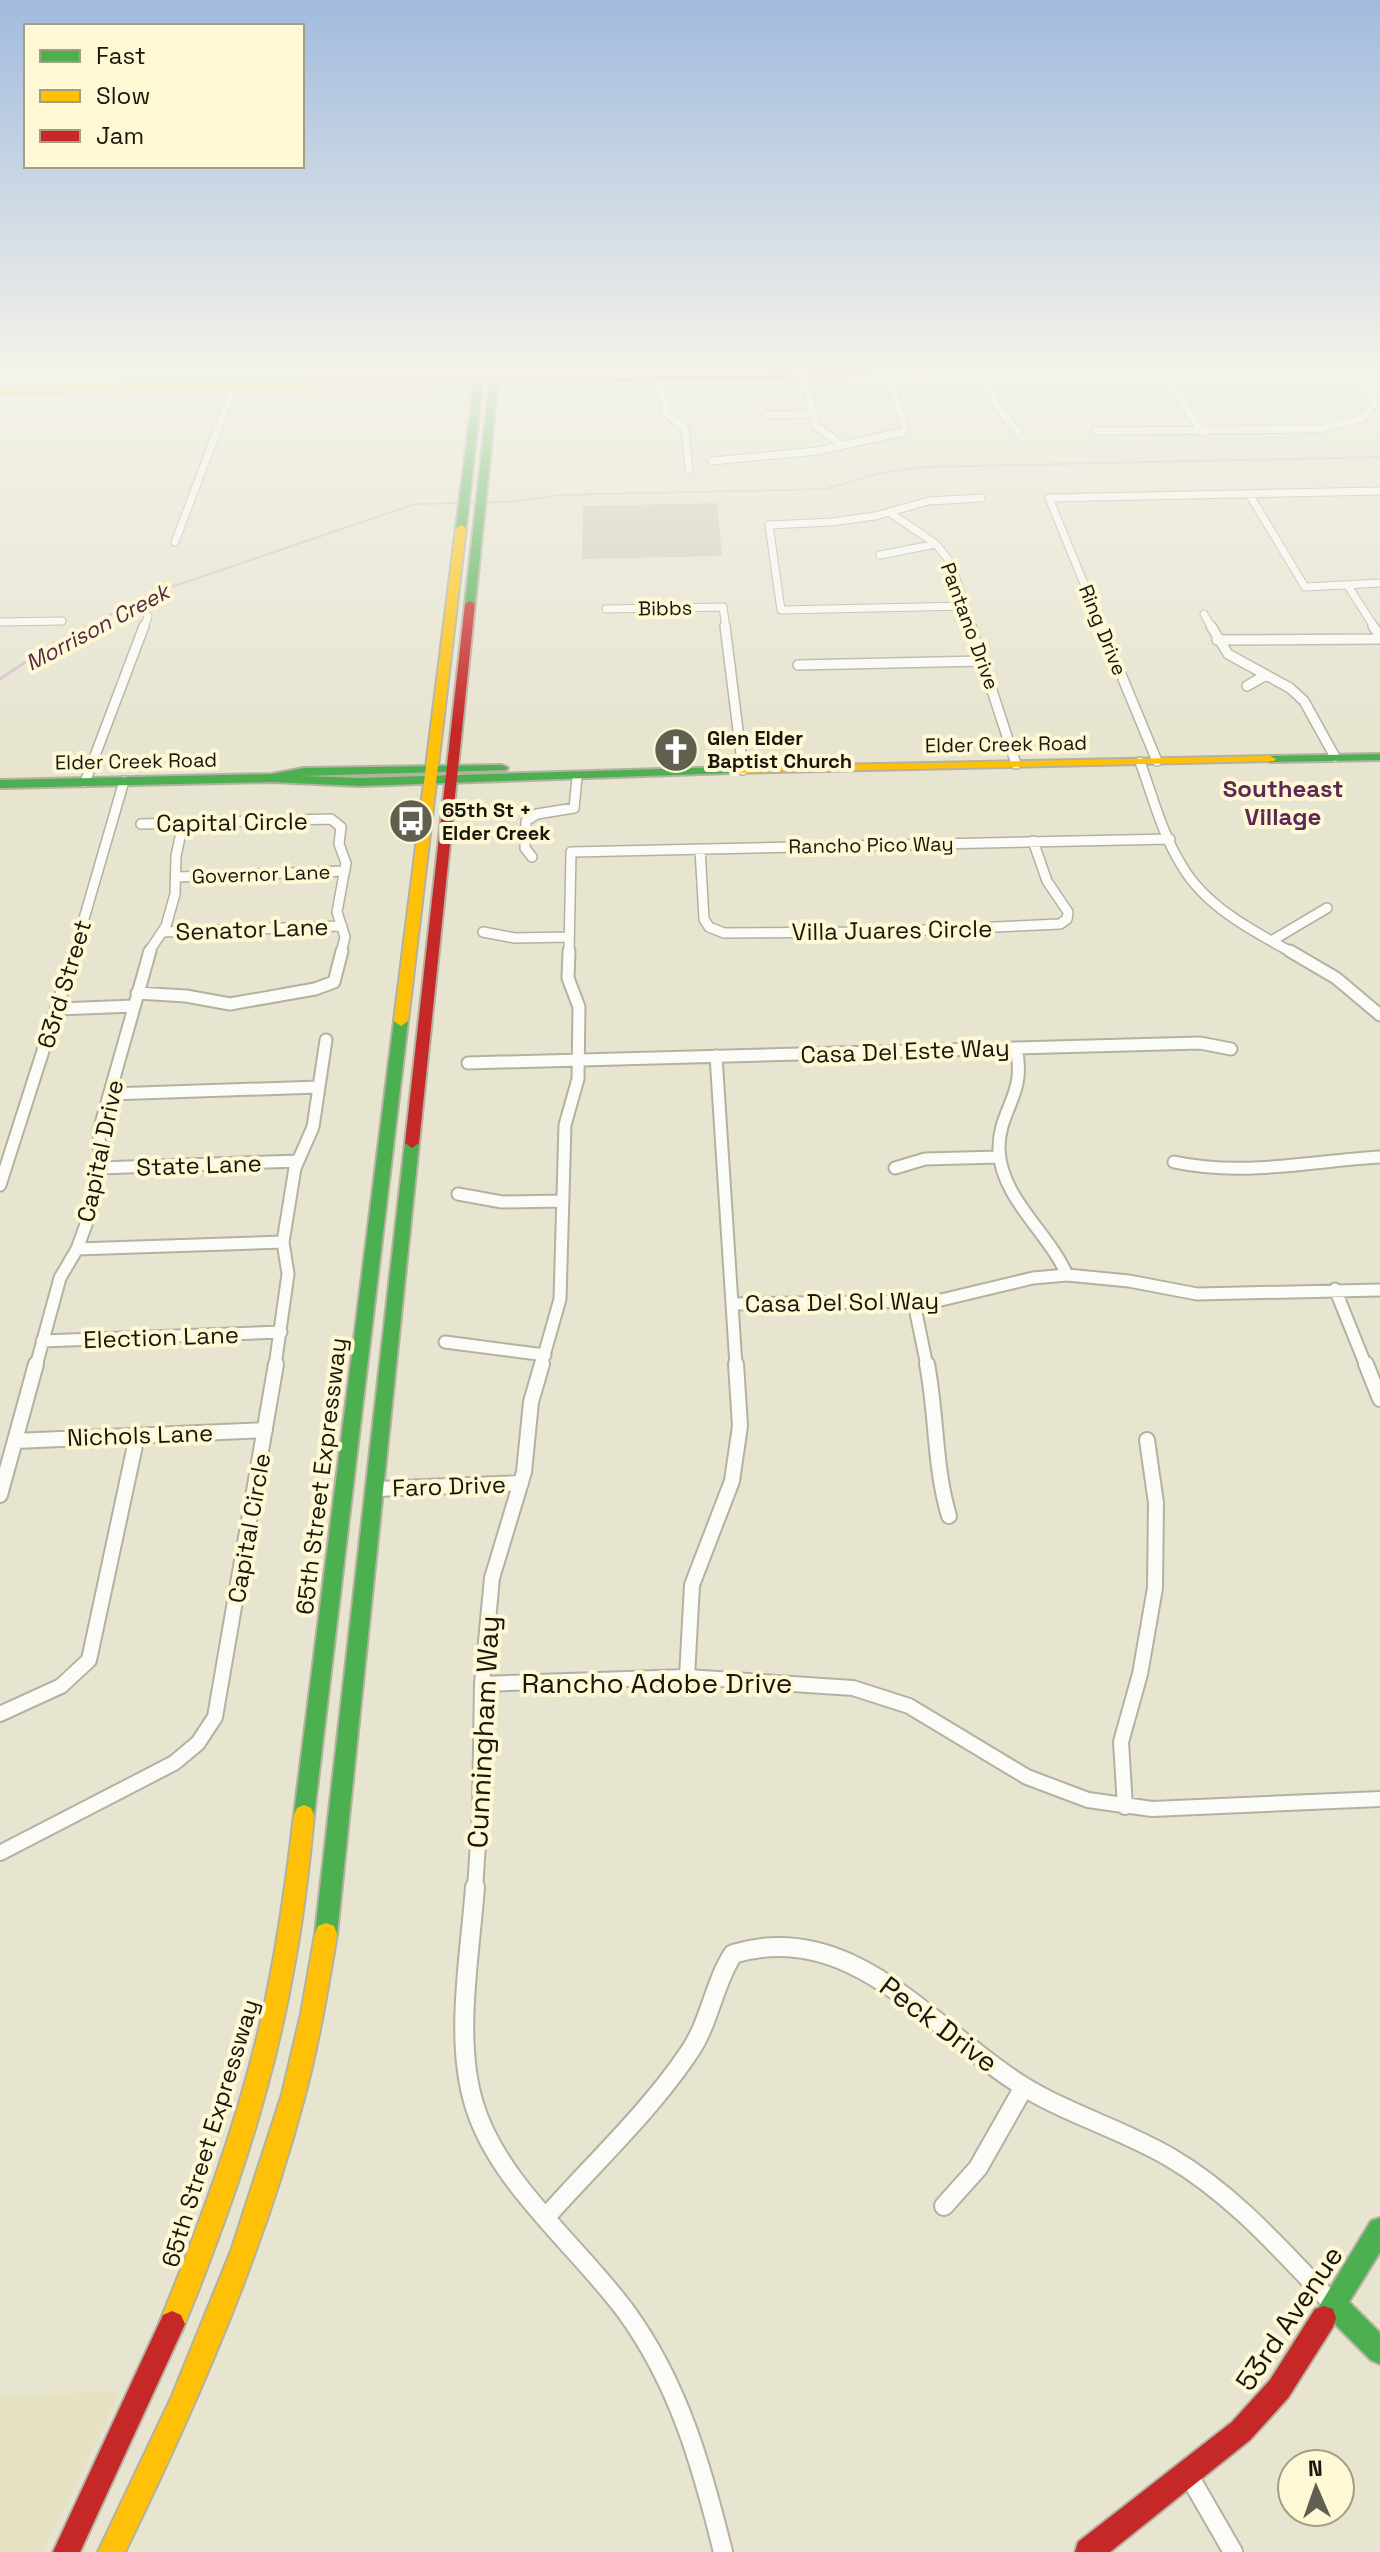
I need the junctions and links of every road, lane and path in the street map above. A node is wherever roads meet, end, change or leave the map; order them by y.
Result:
1 (195, 489) edge
2 (474, 489) edge
3 (1380, 491) edge
4 (1249, 494) junction
5 (981, 498) dead end
6 (473, 502) junction
7 (889, 512) junction
8 (175, 542) dead end
9 (936, 544) junction
10 (880, 555) dead end
11 (1380, 583) edge
12 (1348, 586) junction
13 (966, 606) junction
14 (606, 609) dead end
15 (1204, 614) dead end
16 (148, 616) dead end
17 (62, 621) dead end
18 (0, 622) edge
19 (1380, 637) edge
20 (1217, 640) junction
21 (983, 661) junction
22 (798, 665) dead end
23 (1266, 675) junction
24 (1247, 686) dead end
25 (1335, 757) junction
26 (1380, 757) edge
27 (1148, 761) junction
28 (1016, 764) junction
29 (743, 770) junction
30 (634, 772) junction
31 (453, 774) junction
32 (432, 775) junction
33 (577, 777) junction
34 (124, 781) junction
35 (85, 782) junction
36 (0, 784) edge
37 (183, 823) junction
38 (141, 824) dead end
39 (1170, 839) junction
40 (1033, 841) junction
41 (700, 849) junction
42 (571, 852) joint
43 (532, 857) dead end
44 (345, 871) junction
45 (177, 877) junction
46 (1327, 908) dead end
47 (342, 926) junction
48 (162, 932) junction
49 (483, 932) dead end
50 (569, 937) junction
51 (1273, 940) junction
52 (137, 993) junction
53 (134, 1006) junction
54 (58, 1009) junction
55 (1380, 1015) edge
56 (326, 1040) dead end
57 (1016, 1048) junction
58 (1231, 1049) dead end
59 (716, 1056) junction
60 (579, 1060) junction
61 (468, 1063) dead end
62 (319, 1087) junction
63 (110, 1094) junction
64 (999, 1157) junction
65 (1380, 1157) edge
66 (298, 1161) junction
67 (1174, 1162) dead end
68 (100, 1168) junction
69 (895, 1168) dead end
70 (0, 1185) edge
71 (458, 1194) dead end
72 (563, 1201) junction
73 (283, 1242) junction
74 (77, 1249) junction
75 (1067, 1275) junction
76 (1335, 1289) junction
77 (1380, 1290) edge
78 (914, 1303) junction
79 (732, 1304) junction
80 (281, 1332) junction
81 (42, 1341) junction
82 (445, 1342) dead end
83 (545, 1355) junction
84 (1380, 1399) edge
85 (265, 1430) junction
86 (137, 1436) junction
87 (1147, 1440) dead end
88 (15, 1441) junction
89 (3, 1477) edge
90 (521, 1483) junction
91 (377, 1489) junction
92 (0, 1495) edge
93 (949, 1516) dead end
94 (687, 1677) junction
95 (482, 1684) junction
96 (0, 1714) edge
97 (1380, 1799) edge
98 (1125, 1807) junction
99 (0, 1853) edge
100 (1024, 2087) junction
101 (944, 2206) dead end
102 (547, 2216) junction
103 (1380, 2230) edge
104 (1333, 2304) junction
105 (1380, 2351) edge
106 (1188, 2474) junction
107 (66, 2552) edge
108 (111, 2552) edge
109 (723, 2552) edge
110 (1088, 2552) edge
111 (1233, 2552) edge

1 - 8 street
2 - 6 main road, 65th Street Expressway
3 - 4 street
4 - 12 street
4 - 27 street, Ring Drive
5 - 7 street
6 - 31 main road, 65th Street Expressway
6 - 32 main road, 65th Street Expressway
7 - 9 street, Pantano Drive
7 - 13 street
9 - 10 street
9 - 13 street, Pantano Drive
11 - 12 street
12 - 19 street
13 - 21 street, Pantano Drive
14 - 29 street, Bibbs
15 - 20 street
16 - 35 street
17 - 18 street
19 - 20 street
20 - 23 street
21 - 22 street
21 - 28 street, Pantano Drive
23 - 24 street
23 - 25 street
25 - 26 main road, Elder Creek Road
25 - 27 main road, Elder Creek Road
27 - 28 main road, Elder Creek Road
27 - 39 street
28 - 29 main road, Elder Creek Road
29 - 30 main road, Elder Creek Road
30 - 31 main road, Elder Creek Road
30 - 33 main road, Elder Creek Road
31 - 32 main road, Elder Creek Road
31 - 33 main road, Elder Creek Road
31 - 91 main road, 65th Street Expressway
32 - 34 main road, Elder Creek Road
32 - 107 main road, 65th Street Expressway
33 - 43 street
34 - 35 main road, Elder Creek Road
34 - 54 street, 63rd Street
35 - 36 main road, Elder Creek Road
37 - 38 street, Capital Circle
37 - 44 street, Capital Circle
37 - 45 street, Capital Drive
39 - 40 street, Rancho Pico Way
39 - 51 street
40 - 41 street, Rancho Pico Way
40 - 41 street, Villa Juares Circle
41 - 42 street, Rancho Pico Way
42 - 50 street, Cunningham Way
44 - 45 street, Governor Lane
44 - 47 street, Capital Circle
45 - 48 street, Capital Drive
46 - 51 street
47 - 48 street, Senator Lane
47 - 52 street, Capital Circle
48 - 52 street, Capital Drive
49 - 50 street
50 - 60 street, Cunningham Way
51 - 55 street
52 - 53 street, Capital Drive
53 - 54 street
53 - 63 street, Capital Drive
54 - 70 street, 63rd Street
56 - 62 street, Capital Circle
57 - 58 street, Casa Del Este Way
57 - 59 street, Casa Del Este Way
57 - 64 street
59 - 60 street, Casa Del Este Way
59 - 79 street
60 - 61 street, Casa Del Este Way
60 - 72 street, Cunningham Way
62 - 63 street
62 - 66 street, Capital Circle
63 - 68 street, Capital Drive
64 - 69 street
64 - 75 street
65 - 67 street
66 - 68 street, State Lane
66 - 73 street, Capital Circle
68 - 74 street, Capital Drive
71 - 72 street
72 - 83 street, Cunningham Way
73 - 74 street
73 - 80 street, Capital Circle
74 - 81 street, Capital Drive
75 - 76 street, Casa Del Sol Way
75 - 78 street, Casa Del Sol Way
76 - 77 street, Casa Del Sol Way
76 - 84 street
78 - 79 street, Casa Del Sol Way
78 - 93 street
79 - 94 street
80 - 81 street, Election Lane
80 - 85 street, Capital Circle
81 - 88 street, Capital Drive
82 - 83 street
83 - 90 street, Cunningham Way
85 - 86 street, Nichols Lane
85 - 99 street, Capital Circle
86 - 88 street, Nichols Lane
86 - 96 street
87 - 98 street
88 - 89 street, Capital Drive
89 - 92 street, Capital Drive
90 - 91 street, Faro Drive
90 - 95 street, Cunningham Way
91 - 108 main road, 65th Street Expressway
94 - 95 street, Rancho Adobe Drive
94 - 98 street, Rancho Adobe Drive
95 - 102 street, Cunningham Way
97 - 98 street, Rancho Adobe Drive
100 - 101 street
100 - 102 street, Peck Drive
100 - 104 street, Peck Drive
102 - 109 street, Cunningham Way
103 - 104 main road, 53rd Avenue
104 - 105 main road, Peck Drive
104 - 106 main road, 53rd Avenue
106 - 110 main road, 53rd Avenue
106 - 111 street

